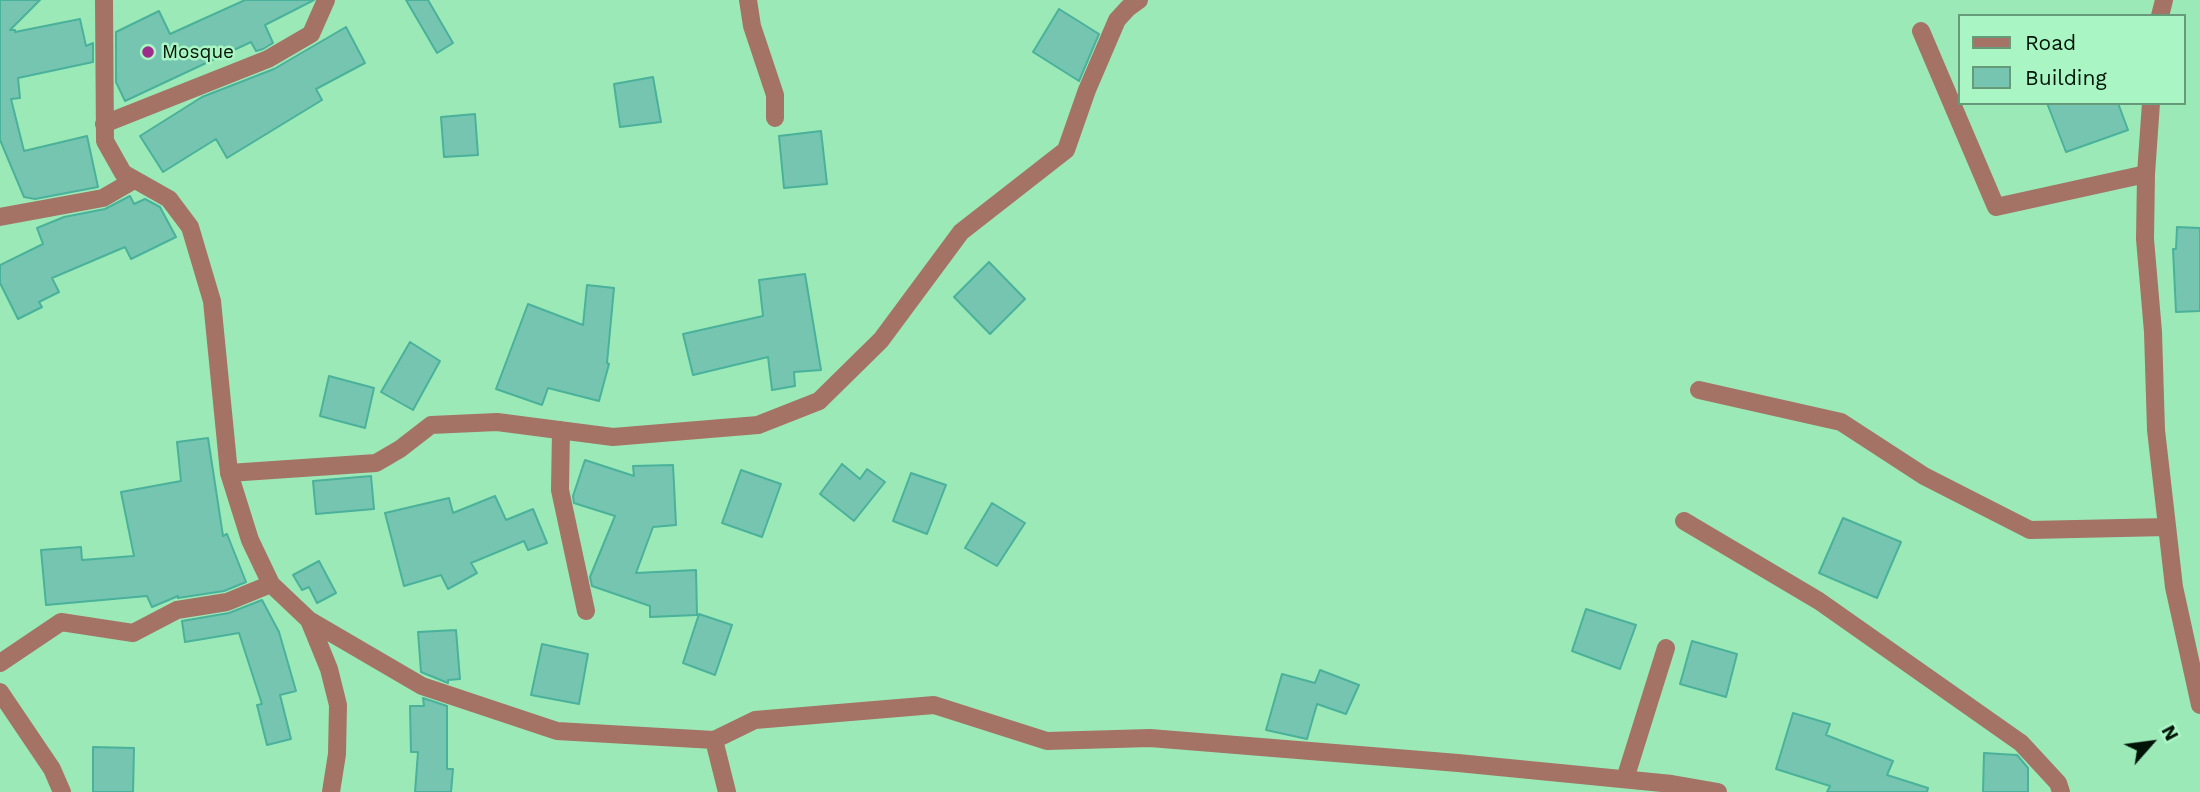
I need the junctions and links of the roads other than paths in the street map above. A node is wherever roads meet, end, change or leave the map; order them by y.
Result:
1 (104, 0) edge
2 (326, 0) edge
3 (748, 0) edge
4 (1139, 0) edge
5 (1921, 31) dead end
6 (2151, 105) edge
7 (775, 118) dead end
8 (104, 124) junction
9 (2146, 174) junction
10 (134, 180) junction
11 (0, 217) edge
12 (1699, 390) dead end
13 (561, 430) junction
14 (229, 473) junction
15 (1684, 521) dead end
16 (2167, 527) junction
17 (271, 584) junction
18 (586, 611) dead end
19 (309, 620) junction
20 (1666, 648) dead end
21 (0, 663) edge
22 (0, 692) edge
23 (2200, 705) edge
24 (714, 740) junction
25 (1625, 779) junction
26 (62, 792) edge
27 (331, 792) edge
28 (727, 792) edge
29 (1718, 792) edge
30 (2061, 792) edge

1 - 8 street
2 - 8 street
3 - 7 street
4 - 13 street
5 - 9 street
6 - 9 street
8 - 10 street
9 - 16 street
10 - 11 street
10 - 14 street
12 - 16 street
13 - 14 street
13 - 18 street
14 - 17 street
15 - 30 street
16 - 23 street
17 - 19 street
17 - 21 street
19 - 24 street
19 - 27 street
20 - 25 street
22 - 26 street
24 - 25 street
24 - 28 street
25 - 29 street

